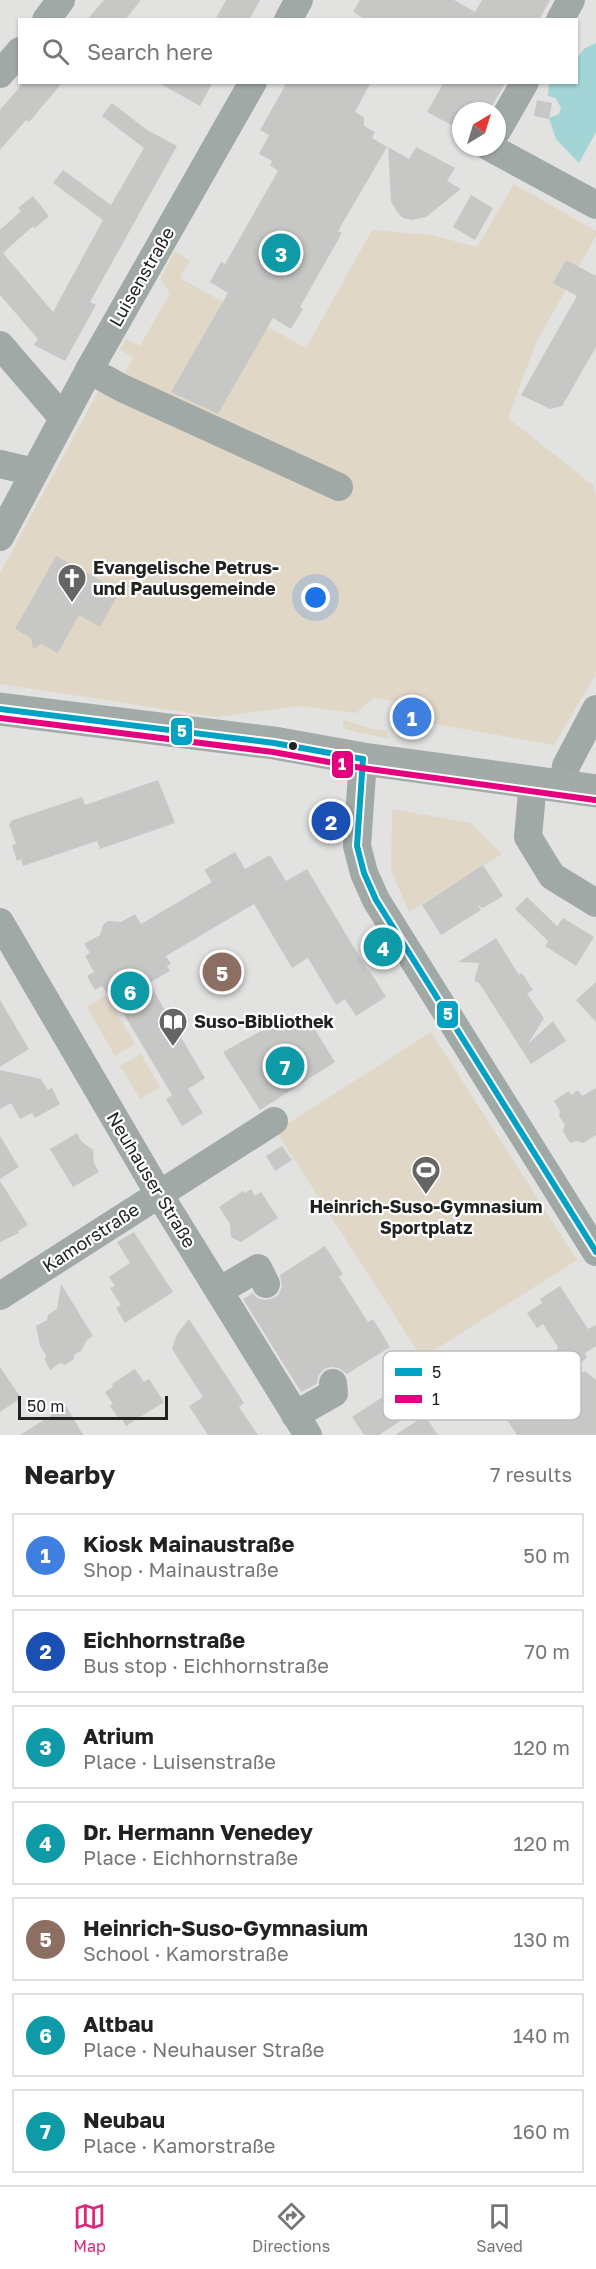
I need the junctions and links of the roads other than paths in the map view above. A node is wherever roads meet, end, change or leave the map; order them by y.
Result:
1 (61, 0) edge
2 (299, 0) edge
3 (571, 0) edge
4 (48, 18) edge
5 (289, 18) edge
6 (561, 18) edge
7 (18, 53) edge
8 (0, 74) edge
9 (252, 84) edge
10 (524, 84) edge
11 (506, 115) edge
12 (505, 156) edge
13 (596, 206) edge
14 (0, 345) edge
15 (89, 370) junction
16 (63, 418) junction
17 (0, 464) edge
18 (34, 472) junction
19 (339, 487) dead end
20 (0, 537) edge
21 (0, 709) edge
22 (596, 709) edge
23 (363, 759) junction
24 (548, 784) junction
25 (596, 791) edge
26 (516, 844) dead end
27 (552, 876) junction
28 (596, 903) edge
29 (0, 922) edge
30 (274, 1121) dead end
31 (159, 1194) junction
32 (596, 1252) edge
33 (266, 1284) dead end
34 (219, 1291) junction
35 (0, 1296) edge
36 (333, 1383) dead end
37 (302, 1425) edge

1 - 4 street
2 - 5 street
3 - 6 street
7 - 8 street
9 - 15 street, Luisenstraße
10 - 11 street
12 - 13 street
14 - 16 street
15 - 16 street, Luisenstraße
15 - 19 street
16 - 18 street, Luisenstraße
17 - 18 street
18 - 20 street, Luisenstraße
21 - 23 main road
22 - 24 street
23 - 24 main road
23 - 32 street
24 - 25 main road
24 - 27 street
26 - 27 street
27 - 28 street
29 - 31 street, Neuhauser Straße
30 - 31 street, Kamorstraße
31 - 34 street, Neuhauser Straße
31 - 35 street, Kamorstraße
33 - 34 street
34 - 37 street, Neuhauser Straße
36 - 37 street

